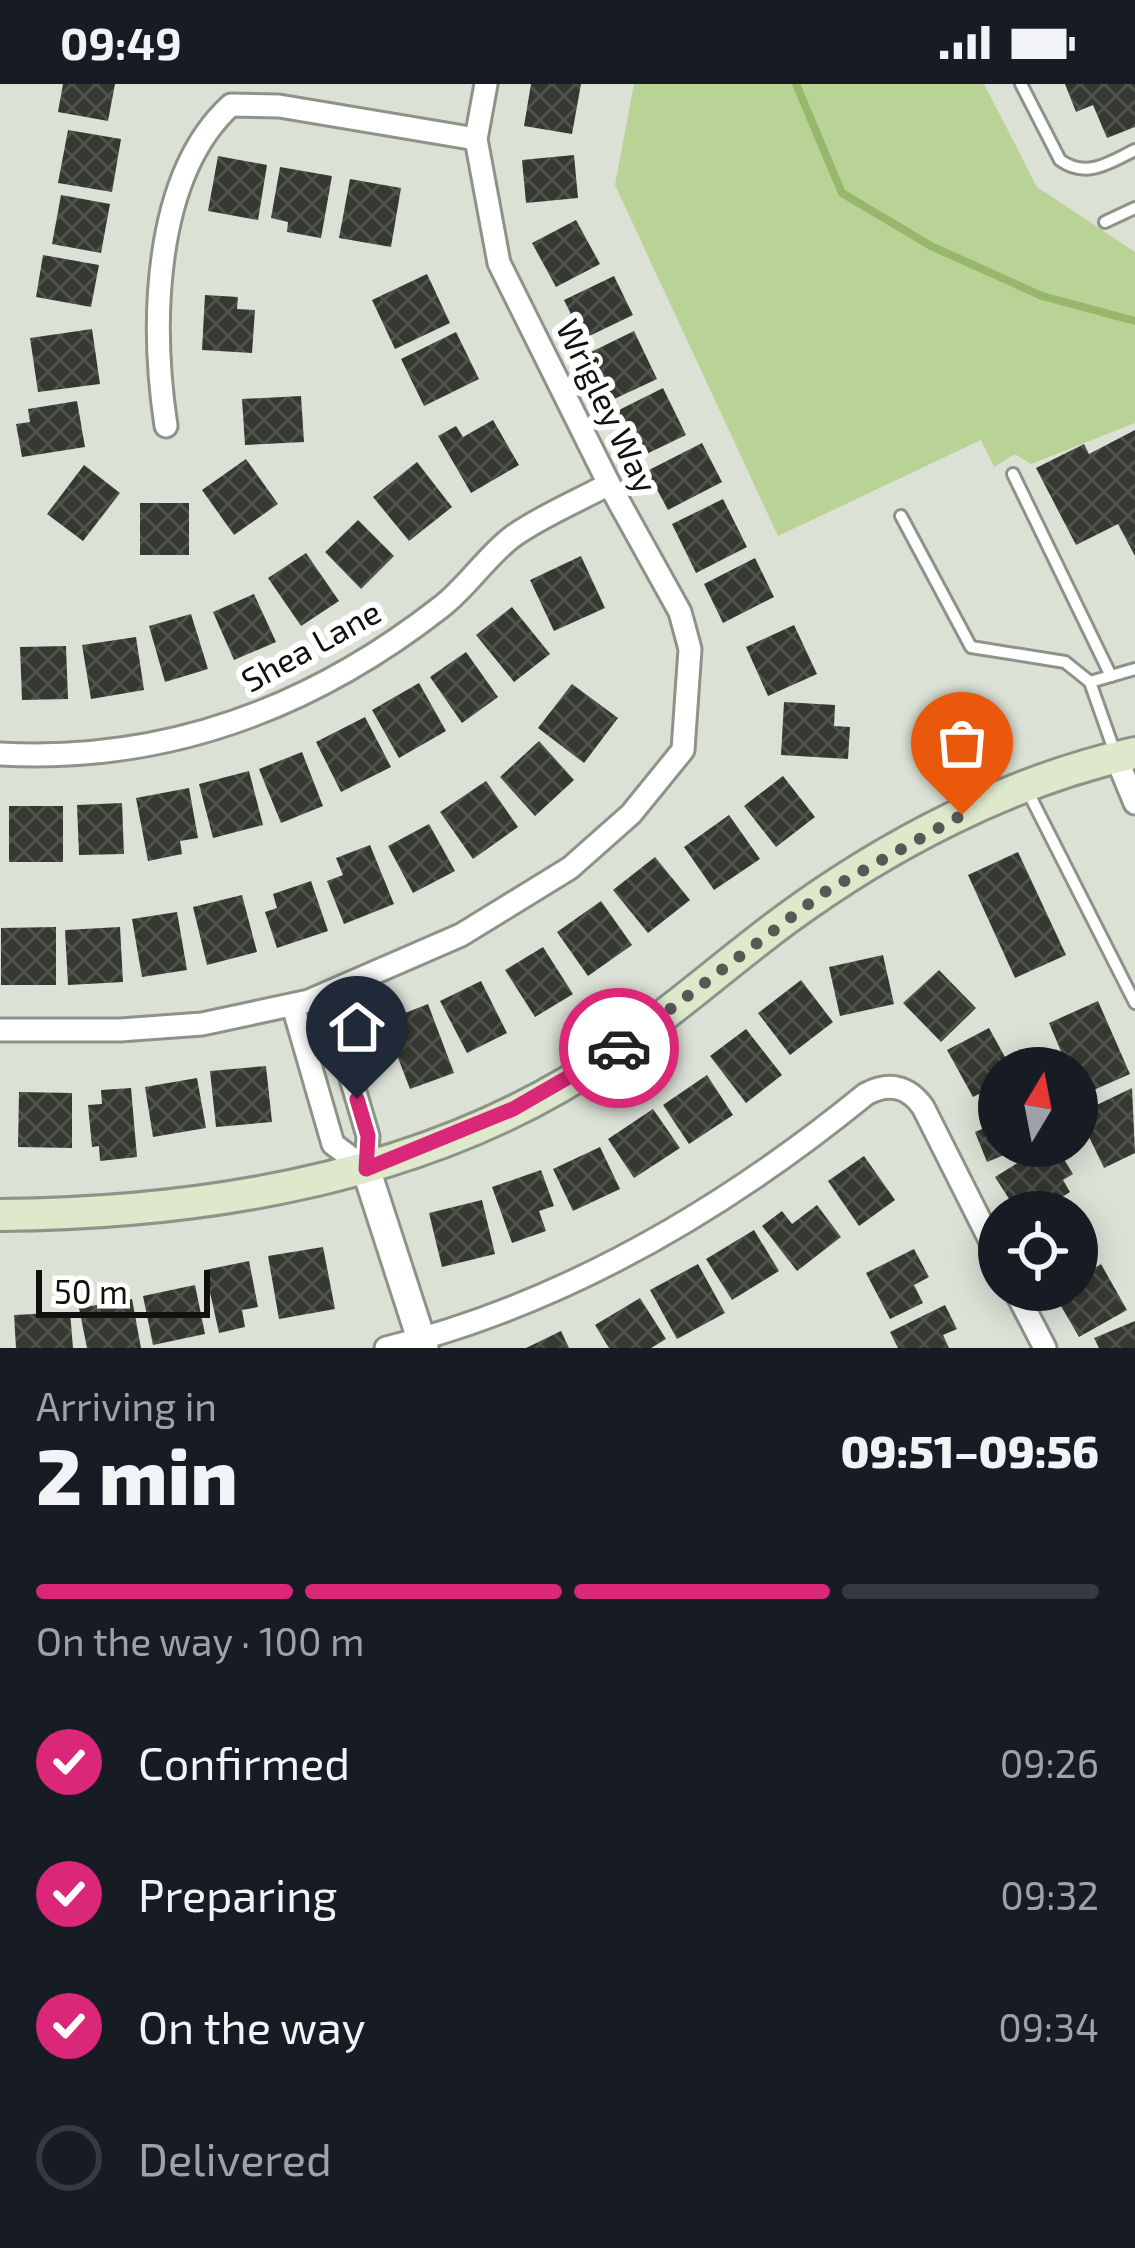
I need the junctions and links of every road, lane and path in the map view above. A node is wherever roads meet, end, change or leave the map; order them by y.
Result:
1 (486, 84) edge
2 (1022, 84) edge
3 (476, 139) junction
4 (1135, 150) edge
5 (1135, 208) edge
6 (1106, 222) dead end
7 (166, 426) dead end
8 (1012, 474) dead end
9 (608, 484) junction
10 (902, 515) dead end
11 (1135, 669) edge
12 (1111, 676) junction
13 (1090, 682) junction
14 (0, 754) edge
15 (1126, 755) edge
16 (1028, 790) junction
17 (1135, 803) edge
18 (1129, 978) edge
19 (326, 994) junction
20 (1135, 1003) edge
21 (293, 1006) junction
22 (0, 1030) edge
23 (366, 1169) junction
24 (0, 1215) edge
25 (978, 1216) edge
26 (1026, 1311) edge
27 (422, 1344) edge
28 (386, 1348) edge
29 (1045, 1348) edge

1 - 3 street, Wrigley Way
2 - 4 lane
3 - 7 street
3 - 9 street, Wrigley Way
5 - 6 lane
8 - 12 lane
9 - 14 street, Shea Lane
9 - 19 street, Wrigley Way
10 - 13 lane
11 - 12 lane
12 - 13 lane
13 - 15 lane
15 - 16 main road
15 - 17 street
16 - 18 lane
16 - 23 main road
18 - 20 lane
19 - 21 street
19 - 23 street
21 - 22 street
21 - 23 street
23 - 24 main road
23 - 27 street
25 - 27 street
26 - 29 street
27 - 28 street

